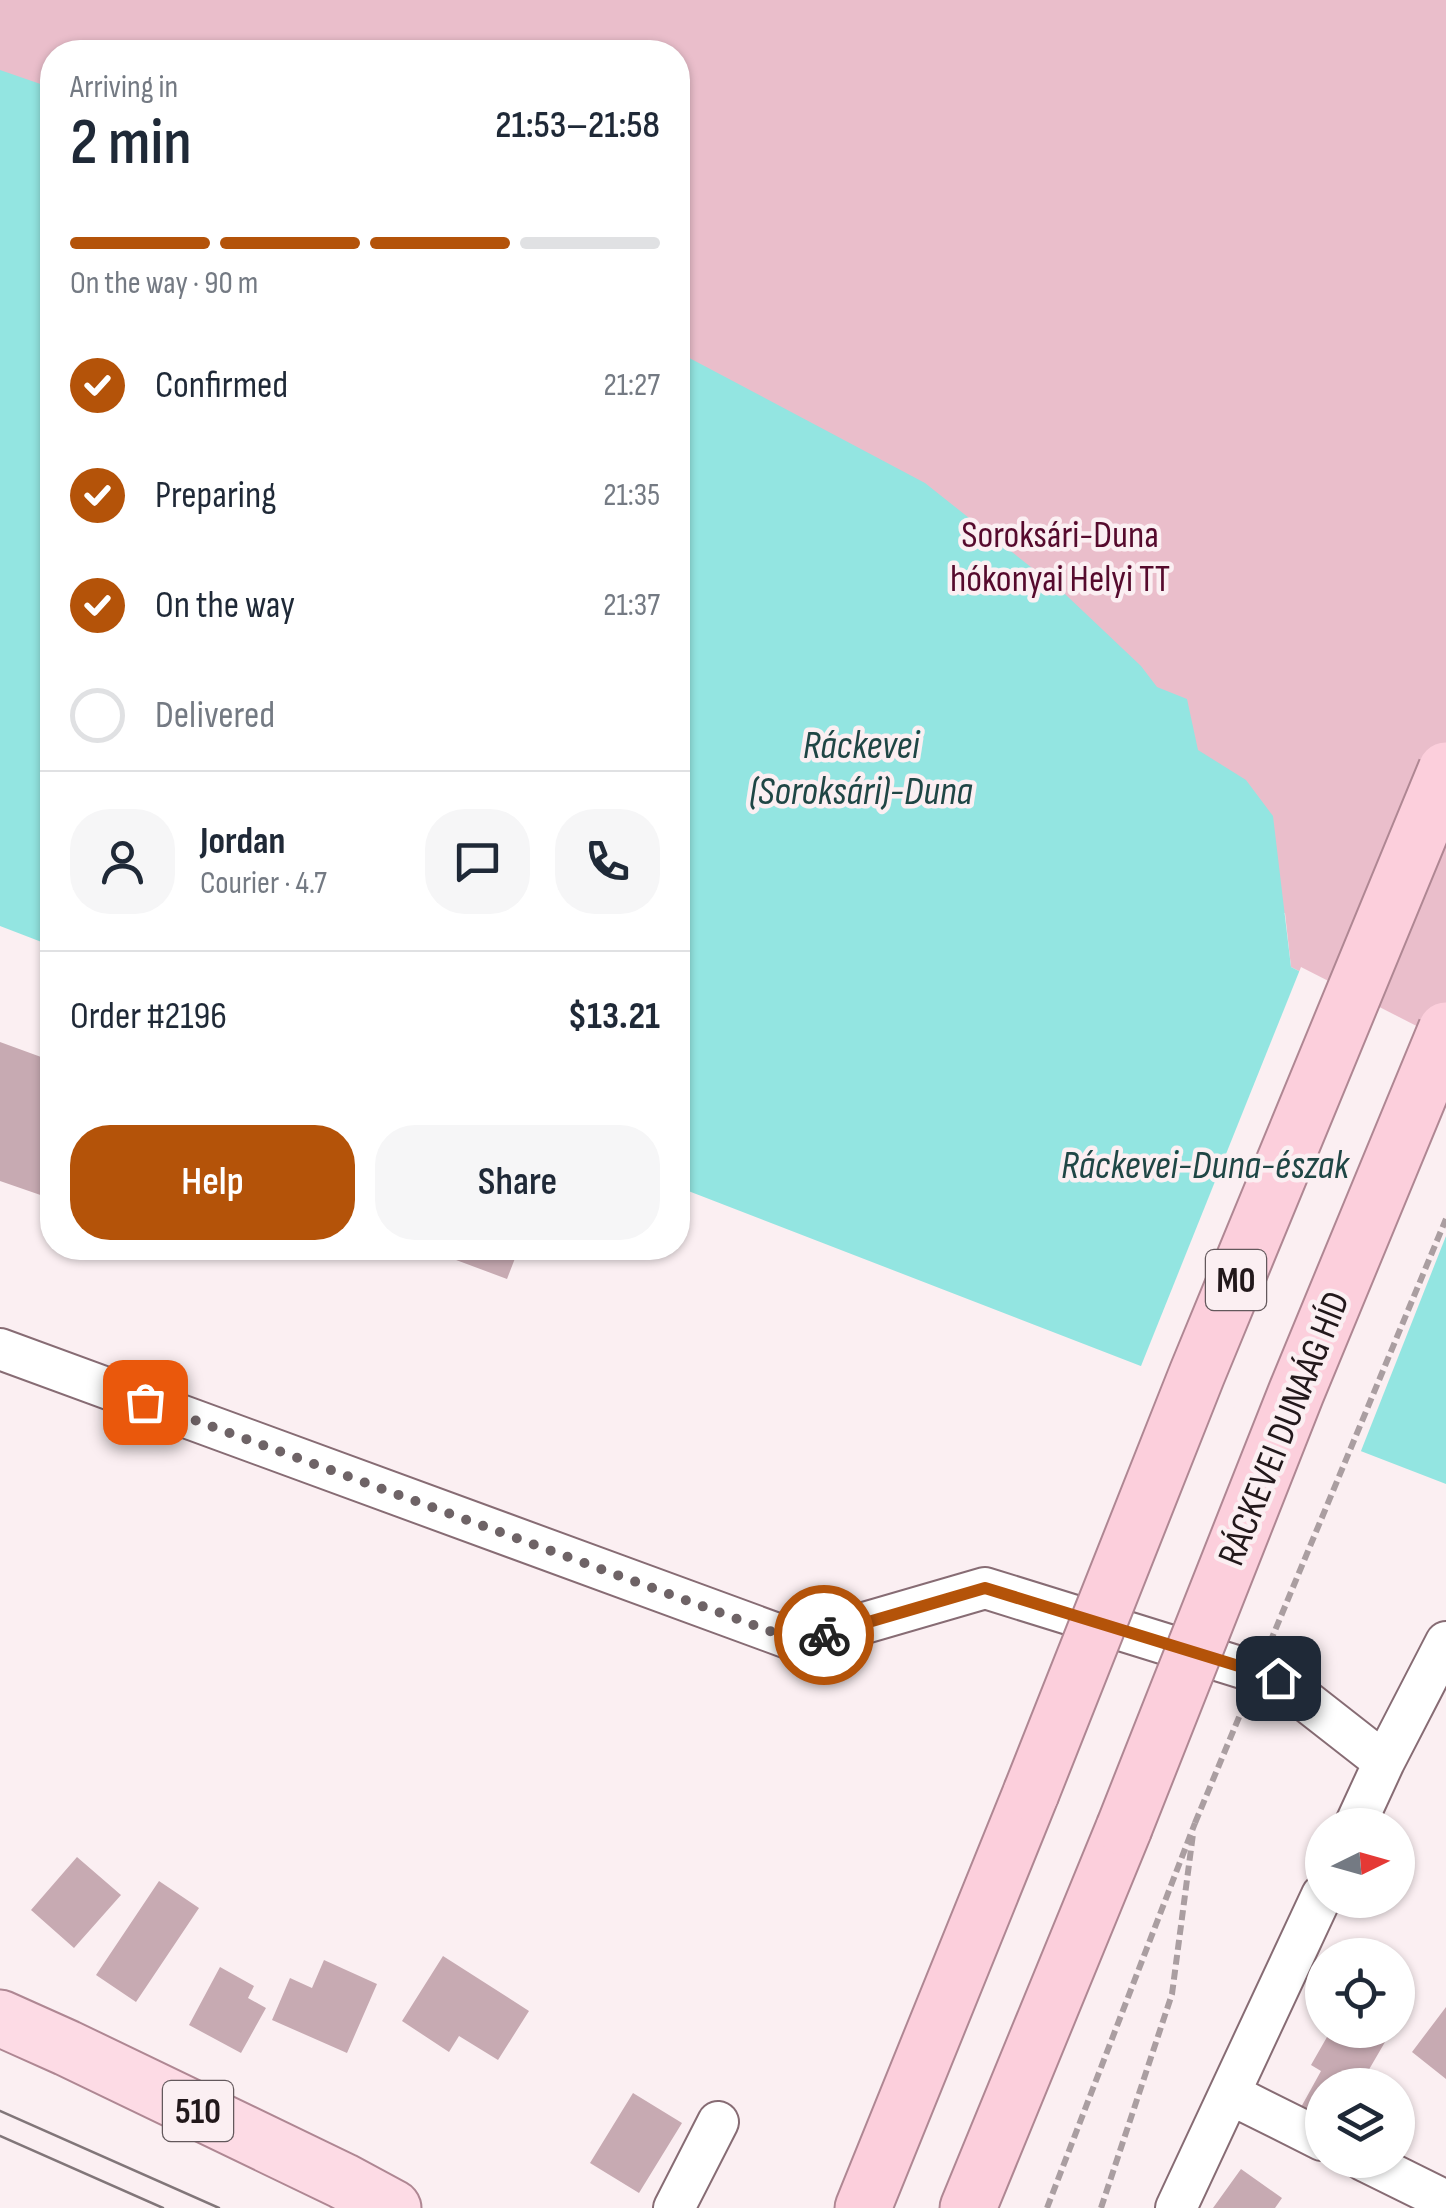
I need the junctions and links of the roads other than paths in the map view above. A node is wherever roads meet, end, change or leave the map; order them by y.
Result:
1 (1446, 770) edge
2 (1446, 1030) edge
3 (0, 1349) edge
4 (1446, 1642) edge
5 (1384, 1762) junction
6 (1363, 1808) edge
7 (1311, 1918) edge
8 (0, 2018) edge
9 (1230, 2094) junction
10 (718, 2122) dead end
11 (1305, 2132) edge
12 (1399, 2178) edge
13 (1446, 2201) edge
14 (393, 2208) edge
15 (674, 2208) edge
16 (864, 2208) edge
17 (968, 2208) edge
18 (1176, 2208) edge

1 - 16 highway, M0, bridge
2 - 17 highway, RÁCKEVEI DUNAÁG HÍD, bridge
3 - 5 street
4 - 5 street
5 - 6 street
7 - 9 street
8 - 14 main road, 510
9 - 11 street
9 - 18 street
10 - 15 street
12 - 13 street

